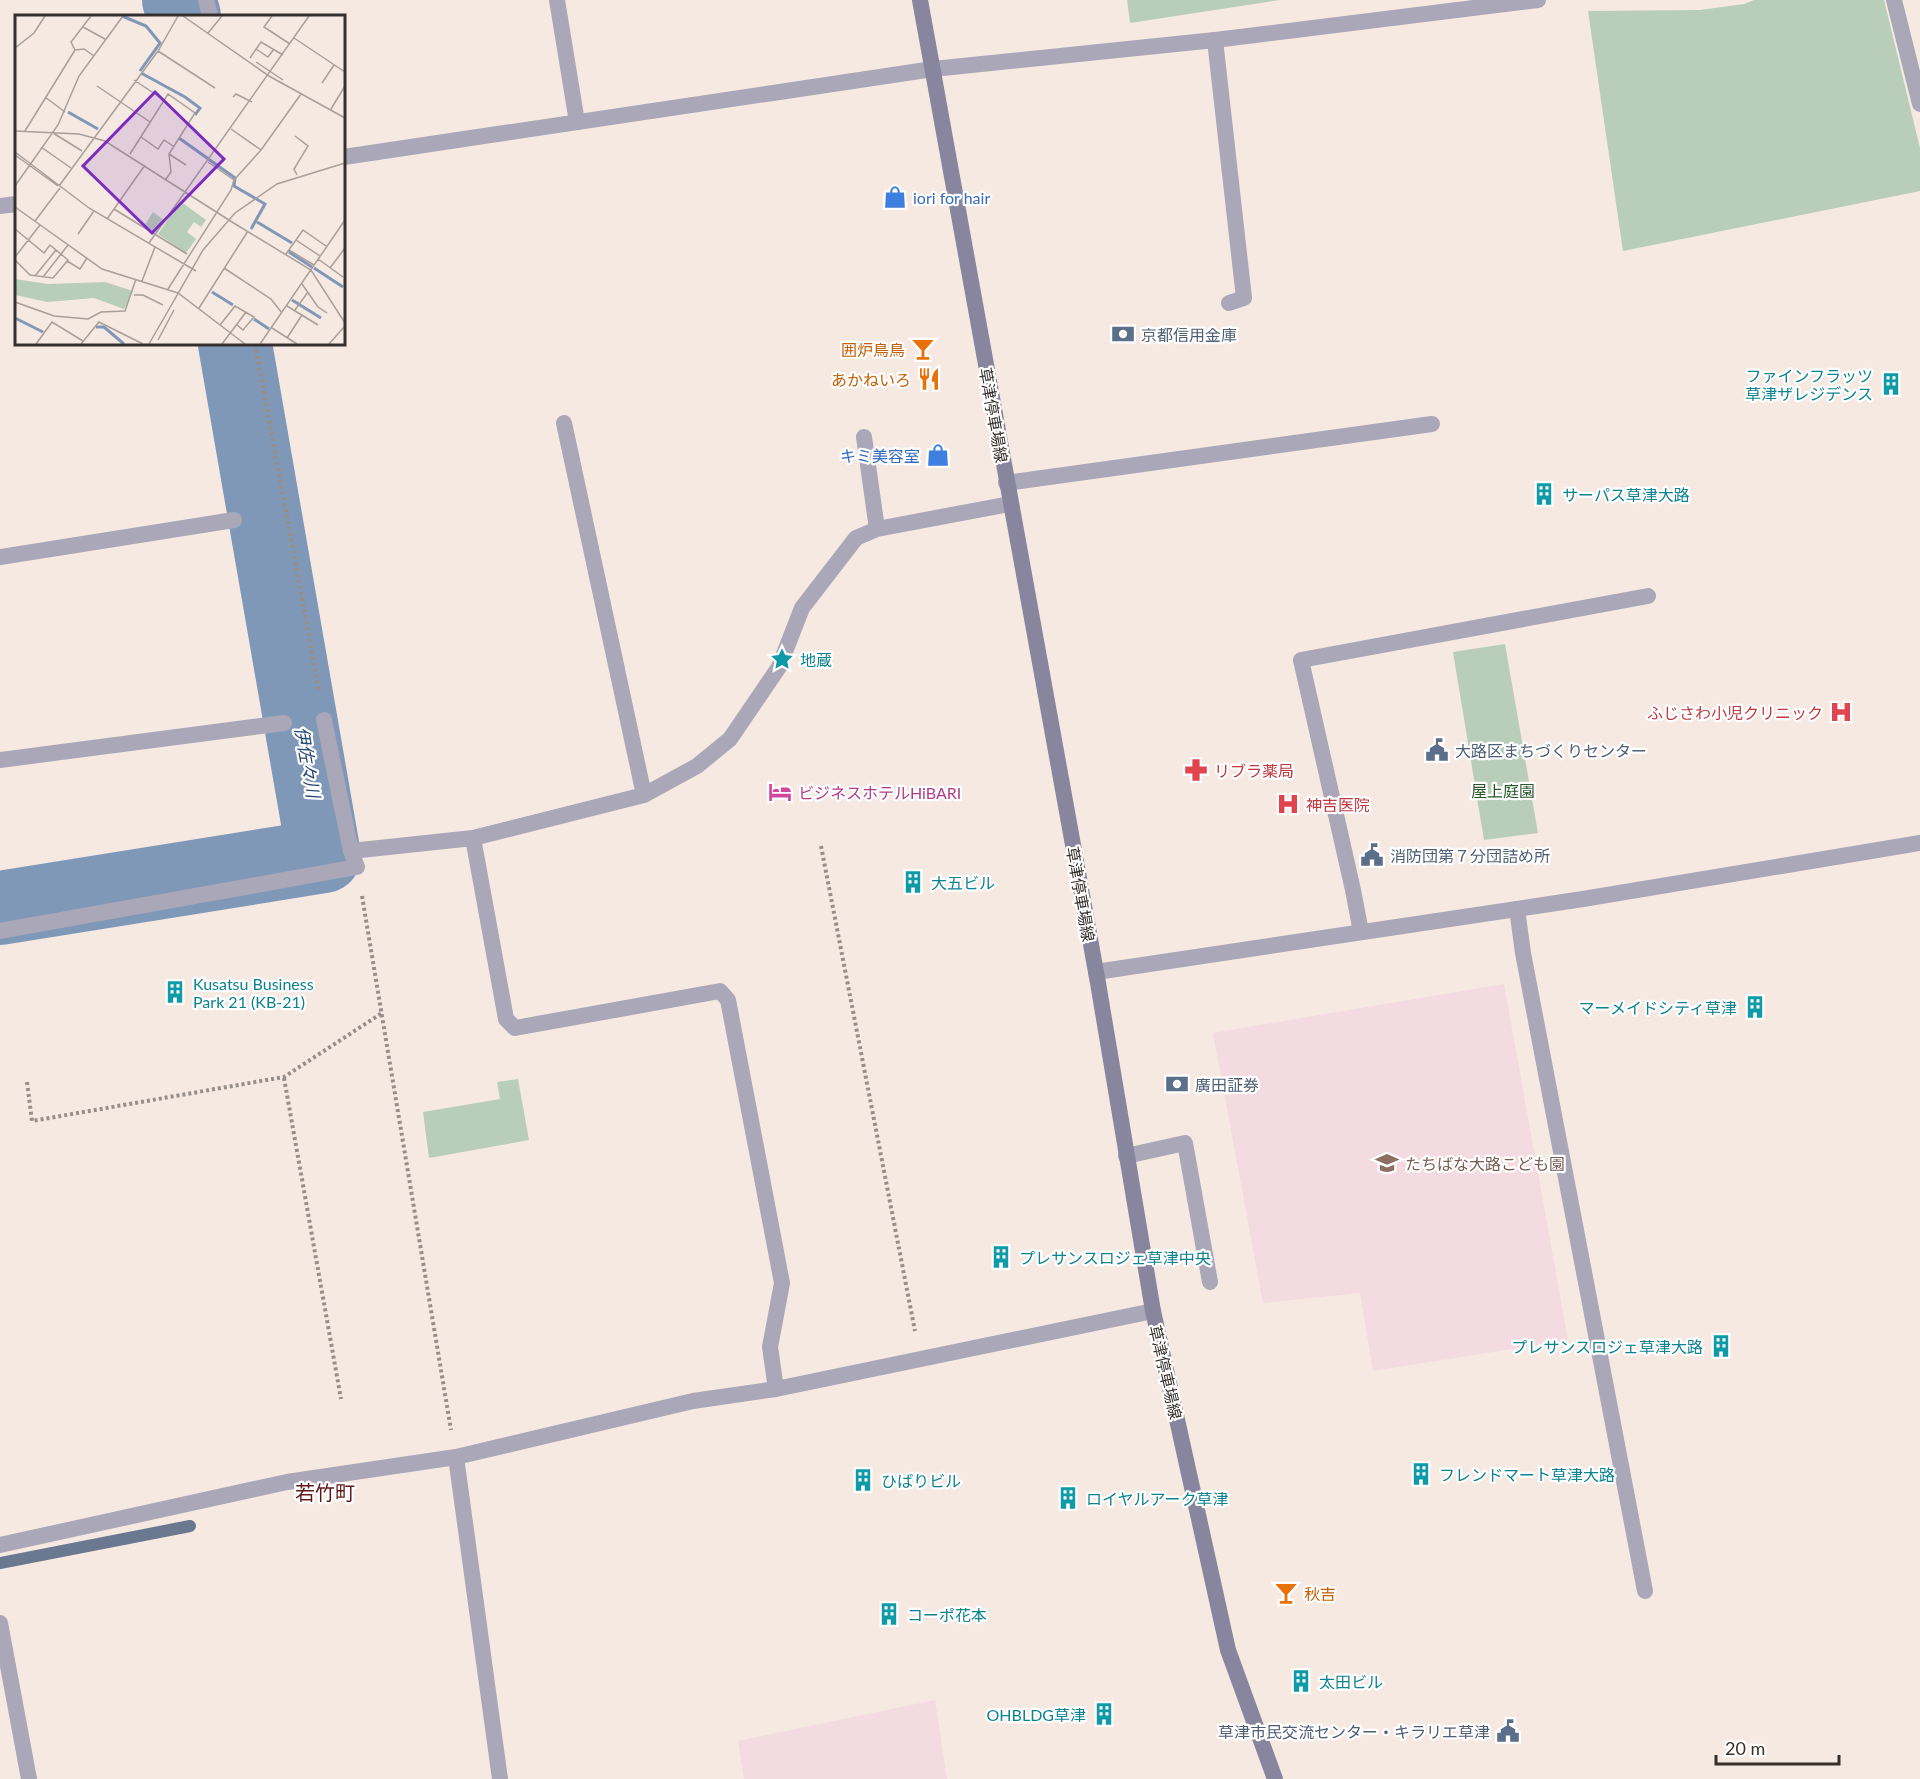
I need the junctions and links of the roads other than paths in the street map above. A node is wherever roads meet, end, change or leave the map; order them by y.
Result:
1 (206, 0) edge
2 (557, 0) edge
3 (920, 0) edge
4 (1538, 0) edge
5 (1894, 0) edge
6 (210, 15) edge
7 (1215, 40) junction
8 (933, 69) junction
9 (1920, 104) edge
10 (577, 122) junction
11 (345, 157) edge
12 (15, 204) edge
13 (0, 206) edge
14 (1229, 303) dead end
15 (564, 423) dead end
16 (1432, 424) dead end
17 (864, 437) dead end
18 (1006, 483) junction
19 (1010, 504) junction
20 (234, 520) dead end
21 (877, 529) junction
22 (0, 558) edge
23 (1648, 596) dead end
24 (324, 720) road end
25 (284, 723) dead end
26 (0, 760) edge
27 (644, 795) junction
28 (473, 838) junction
29 (1920, 843) edge
30 (351, 851) junction
31 (1517, 909) junction
32 (0, 931) edge
33 (1361, 932) junction
34 (1096, 972) junction
35 (1126, 1156) junction
36 (1210, 1282) dead end
37 (1152, 1311) junction
38 (776, 1389) junction
39 (456, 1457) junction
40 (0, 1545) edge
41 (1645, 1591) dead end
42 (0, 1623) edge
43 (29, 1779) edge
44 (501, 1779) edge
45 (1275, 1779) edge

1 - 6 street
2 - 10 street
3 - 8 main road, 草津停車場線
4 - 7 street
5 - 9 street
7 - 8 street
7 - 14 street
8 - 10 street
8 - 18 main road, 草津停車場線
10 - 11 street
12 - 13 street
15 - 27 street
16 - 18 street
17 - 21 street
18 - 19 main road, 草津停車場線
19 - 21 street
19 - 34 main road, 草津停車場線
20 - 22 street
21 - 27 street
23 - 33 street
24 - 30 street
25 - 26 street
27 - 28 street
28 - 30 street
28 - 38 street
29 - 31 street
30 - 32 street
31 - 33 street
31 - 41 street
33 - 34 street
34 - 35 main road, 草津停車場線
35 - 36 street
35 - 37 main road, 草津停車場線
37 - 38 street
37 - 45 main road, 草津停車場線
38 - 39 street
39 - 40 street
39 - 44 street
42 - 43 street

